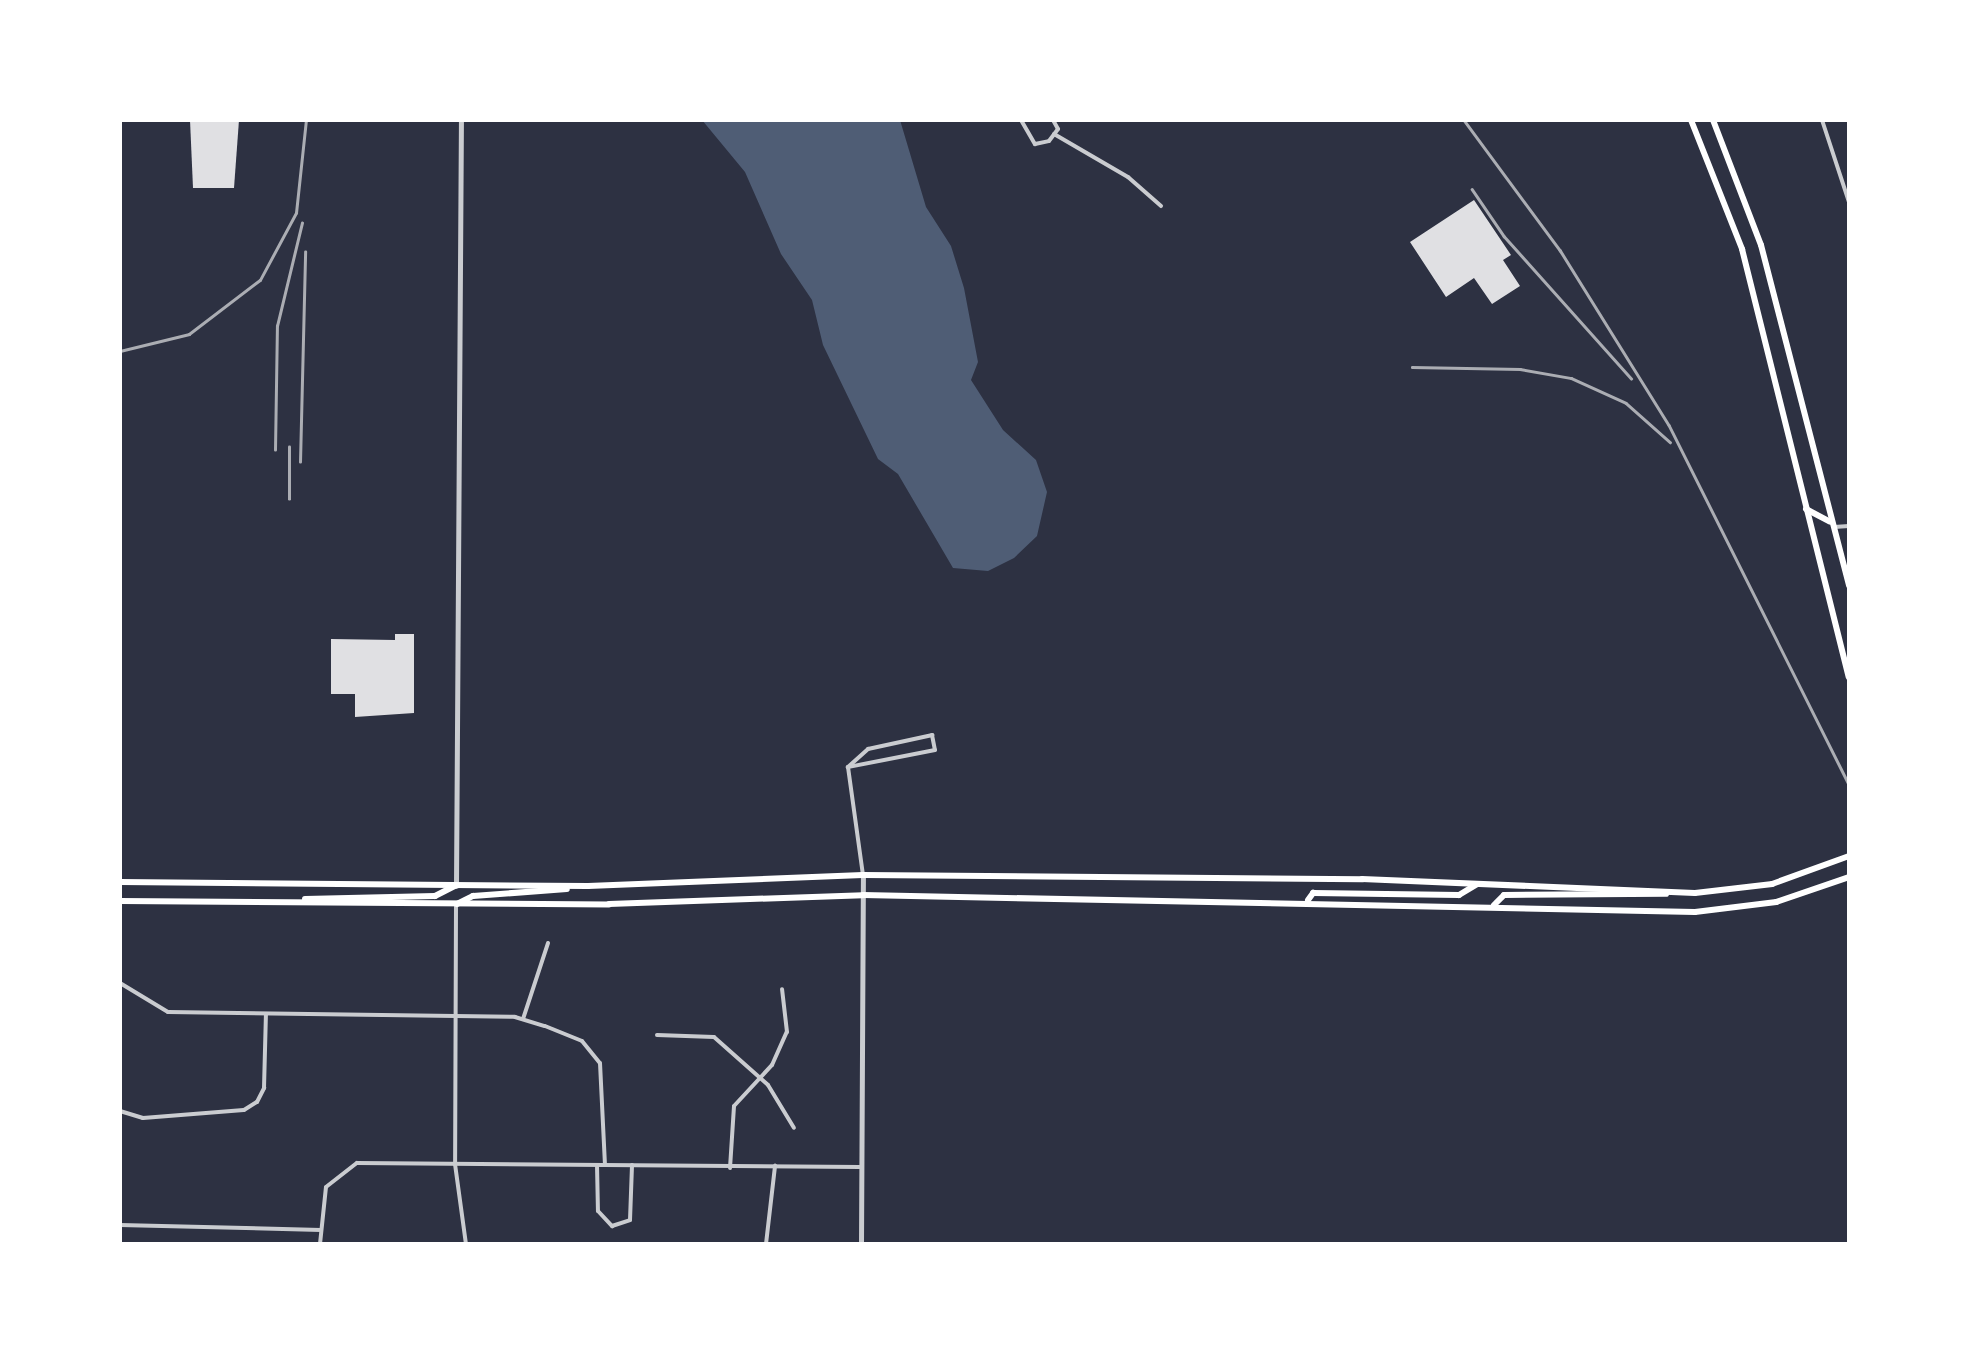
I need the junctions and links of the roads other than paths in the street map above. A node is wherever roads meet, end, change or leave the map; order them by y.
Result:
1 (461, 120) edge
2 (1020, 120) edge
3 (1053, 120) edge
4 (1713, 120) edge
5 (1822, 120) edge
6 (1693, 121) edge
7 (1054, 134) junction
8 (1849, 202) edge
9 (1160, 206) dead end
10 (1806, 508) junction
11 (1834, 526) junction
12 (1849, 526) edge
13 (1849, 586) edge
14 (1849, 676) edge
15 (848, 767) junction
16 (1849, 856) edge
17 (863, 875) junction
18 (1849, 877) edge
19 (120, 882) edge
20 (1477, 884) junction
21 (456, 886) junction
22 (588, 886) junction
23 (1666, 893) junction
24 (863, 895) junction
25 (1308, 900) junction
26 (120, 901) edge
27 (280, 902) junction
28 (456, 904) junction
29 (1494, 906) junction
30 (548, 943) dead end
31 (120, 983) edge
32 (782, 989) dead end
33 (266, 1014) junction
34 (456, 1016) junction
35 (522, 1020) junction
36 (656, 1035) dead end
37 (760, 1077) junction
38 (120, 1112) edge
39 (794, 1128) dead end
40 (455, 1164) junction
41 (597, 1165) junction
42 (605, 1165) junction
43 (632, 1165) junction
44 (775, 1166) junction
45 (860, 1167) junction
46 (730, 1168) junction
47 (120, 1226) edge
48 (321, 1230) junction
49 (320, 1244) edge
50 (466, 1244) edge
51 (766, 1244) edge
52 (861, 1244) edge

1 - 21 street
2 - 7 street
3 - 7 street
4 - 11 main road
5 - 8 street
6 - 10 main road
7 - 9 street
10 - 11 main road
10 - 14 main road
11 - 12 street
11 - 13 main road
15 - 15 street
15 - 17 street
16 - 23 main road
17 - 20 main road
17 - 22 main road
17 - 24 street
18 - 29 main road
19 - 21 main road
20 - 23 main road
20 - 25 main road
21 - 22 main road
21 - 27 main road
22 - 28 main road
23 - 29 main road
24 - 25 main road
24 - 28 main road
24 - 45 street
25 - 29 main road
26 - 27 main road
27 - 28 main road
28 - 34 street
30 - 35 street
31 - 33 street
32 - 37 street
33 - 34 street
33 - 38 street
34 - 35 street
34 - 40 street
35 - 42 street
36 - 37 street
37 - 39 street
37 - 46 street
40 - 41 street
40 - 48 street
40 - 50 street
41 - 42 street
41 - 43 street
42 - 43 street
43 - 46 street
44 - 45 street
44 - 46 street
44 - 51 street
45 - 52 street
47 - 48 street
48 - 49 street

